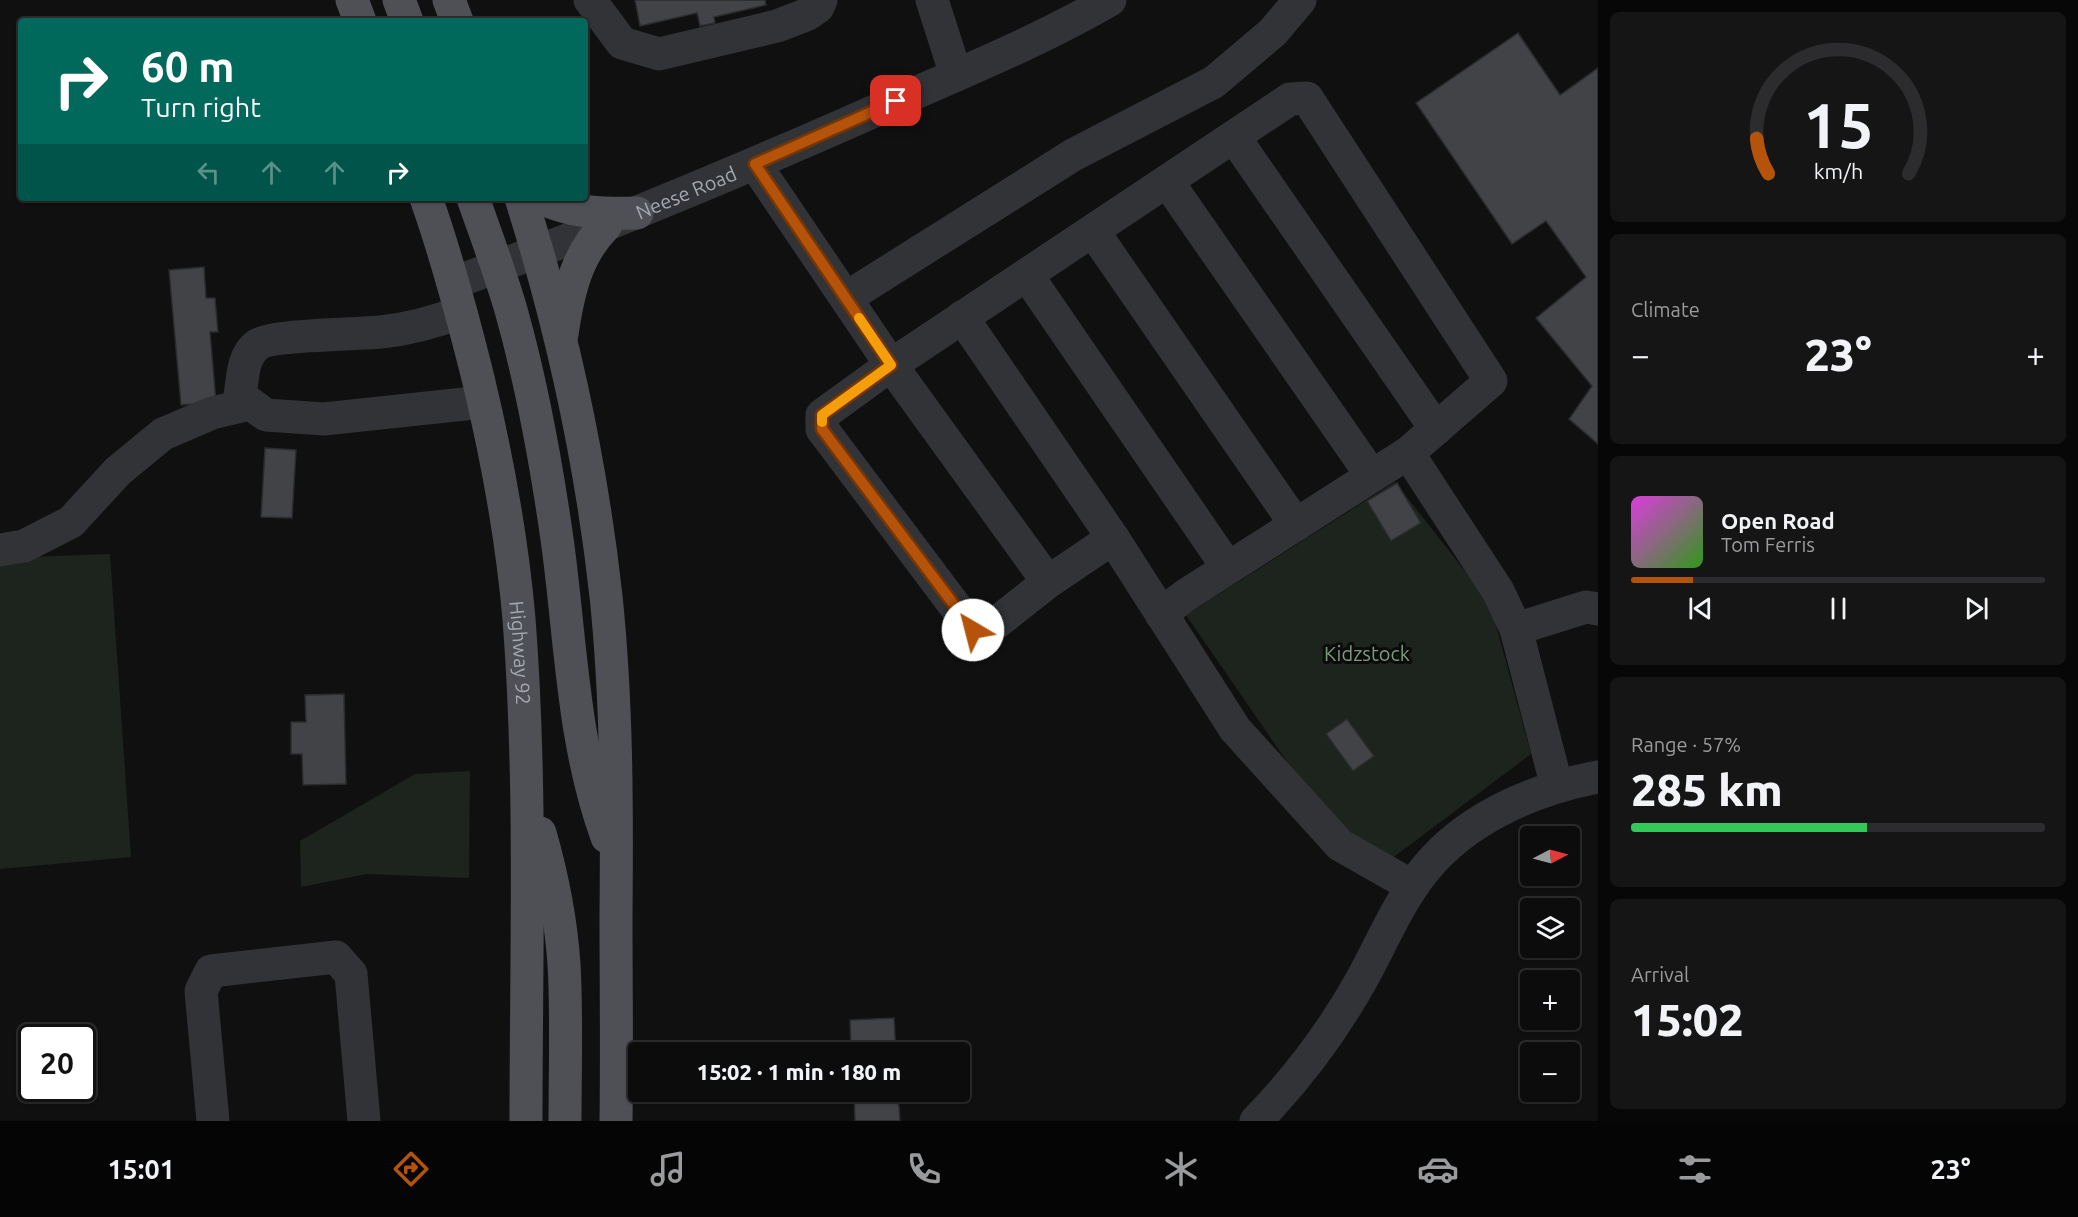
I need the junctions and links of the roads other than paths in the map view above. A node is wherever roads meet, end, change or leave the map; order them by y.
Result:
1 (352, 0) edge
2 (399, 0) edge
3 (449, 0) edge
4 (590, 0) edge
5 (821, 0) edge
6 (932, 0) edge
7 (1300, 0) edge
8 (1095, 4) edge
9 (359, 18) edge
10 (406, 18) edge
11 (456, 18) edge
12 (956, 75) junction
13 (1234, 137) junction
14 (755, 164) junction
15 (1167, 181) junction
16 (427, 201) edge
17 (474, 201) edge
18 (522, 201) edge
19 (548, 201) edge
20 (637, 213) junction
21 (606, 225) junction
22 (1093, 231) junction
23 (537, 252) junction
24 (497, 267) junction
25 (1027, 275) junction
26 (846, 297) junction
27 (457, 298) junction
28 (962, 317) junction
29 (561, 344) junction
30 (891, 365) junction
31 (483, 402) junction
32 (250, 404) junction
33 (1436, 429) junction
34 (1408, 453) junction
35 (1372, 476) junction
36 (1296, 525) junction
37 (1113, 538) junction
38 (0, 550) edge
39 (1228, 568) junction
40 (1048, 582) junction
41 (1598, 609) edge
42 (1161, 614) junction
43 (1516, 630) junction
44 (1598, 777) edge
45 (526, 779) junction
46 (1557, 787) junction
47 (616, 864) junction
48 (1412, 886) junction
49 (619, 1111) edge
50 (213, 1121) edge
51 (364, 1121) edge
52 (526, 1121) edge
53 (565, 1121) edge
54 (1256, 1121) edge

1 - 9 main road
2 - 10 main road
3 - 11 main road
4 - 5 street
6 - 12 street
7 - 26 street
8 - 12 street, Neese Road
12 - 14 street, Neese Road
13 - 15 street
13 - 33 street
13 - 33 street
14 - 20 street, Neese Road
14 - 26 street
15 - 22 street
15 - 35 street
16 - 27 main road, Highway 92
17 - 24 main road
18 - 23 main road
19 - 20 main road
20 - 21 street, Neese Road
21 - 23 street, Neese Road
21 - 29 main road
22 - 25 street
22 - 36 street
23 - 24 street, Neese Road
23 - 29 main road
24 - 27 street, Neese Road
24 - 47 main road
25 - 28 street
25 - 39 street
26 - 30 street
27 - 31 main road, Highway 92
27 - 32 street, Neese Road
28 - 30 street
28 - 37 street
29 - 47 main road
30 - 40 street
30 - 40 street
31 - 32 street
31 - 45 main road, Highway 92
32 - 38 street
33 - 34 street
34 - 35 street
34 - 43 street
35 - 36 street
36 - 39 street
37 - 40 street
37 - 42 street
39 - 42 street
41 - 43 street
42 - 48 street
43 - 46 street
44 - 46 street
45 - 52 main road, Highway 92
45 - 53 main road
46 - 48 street
47 - 49 main road
48 - 54 street
50 - 51 street

